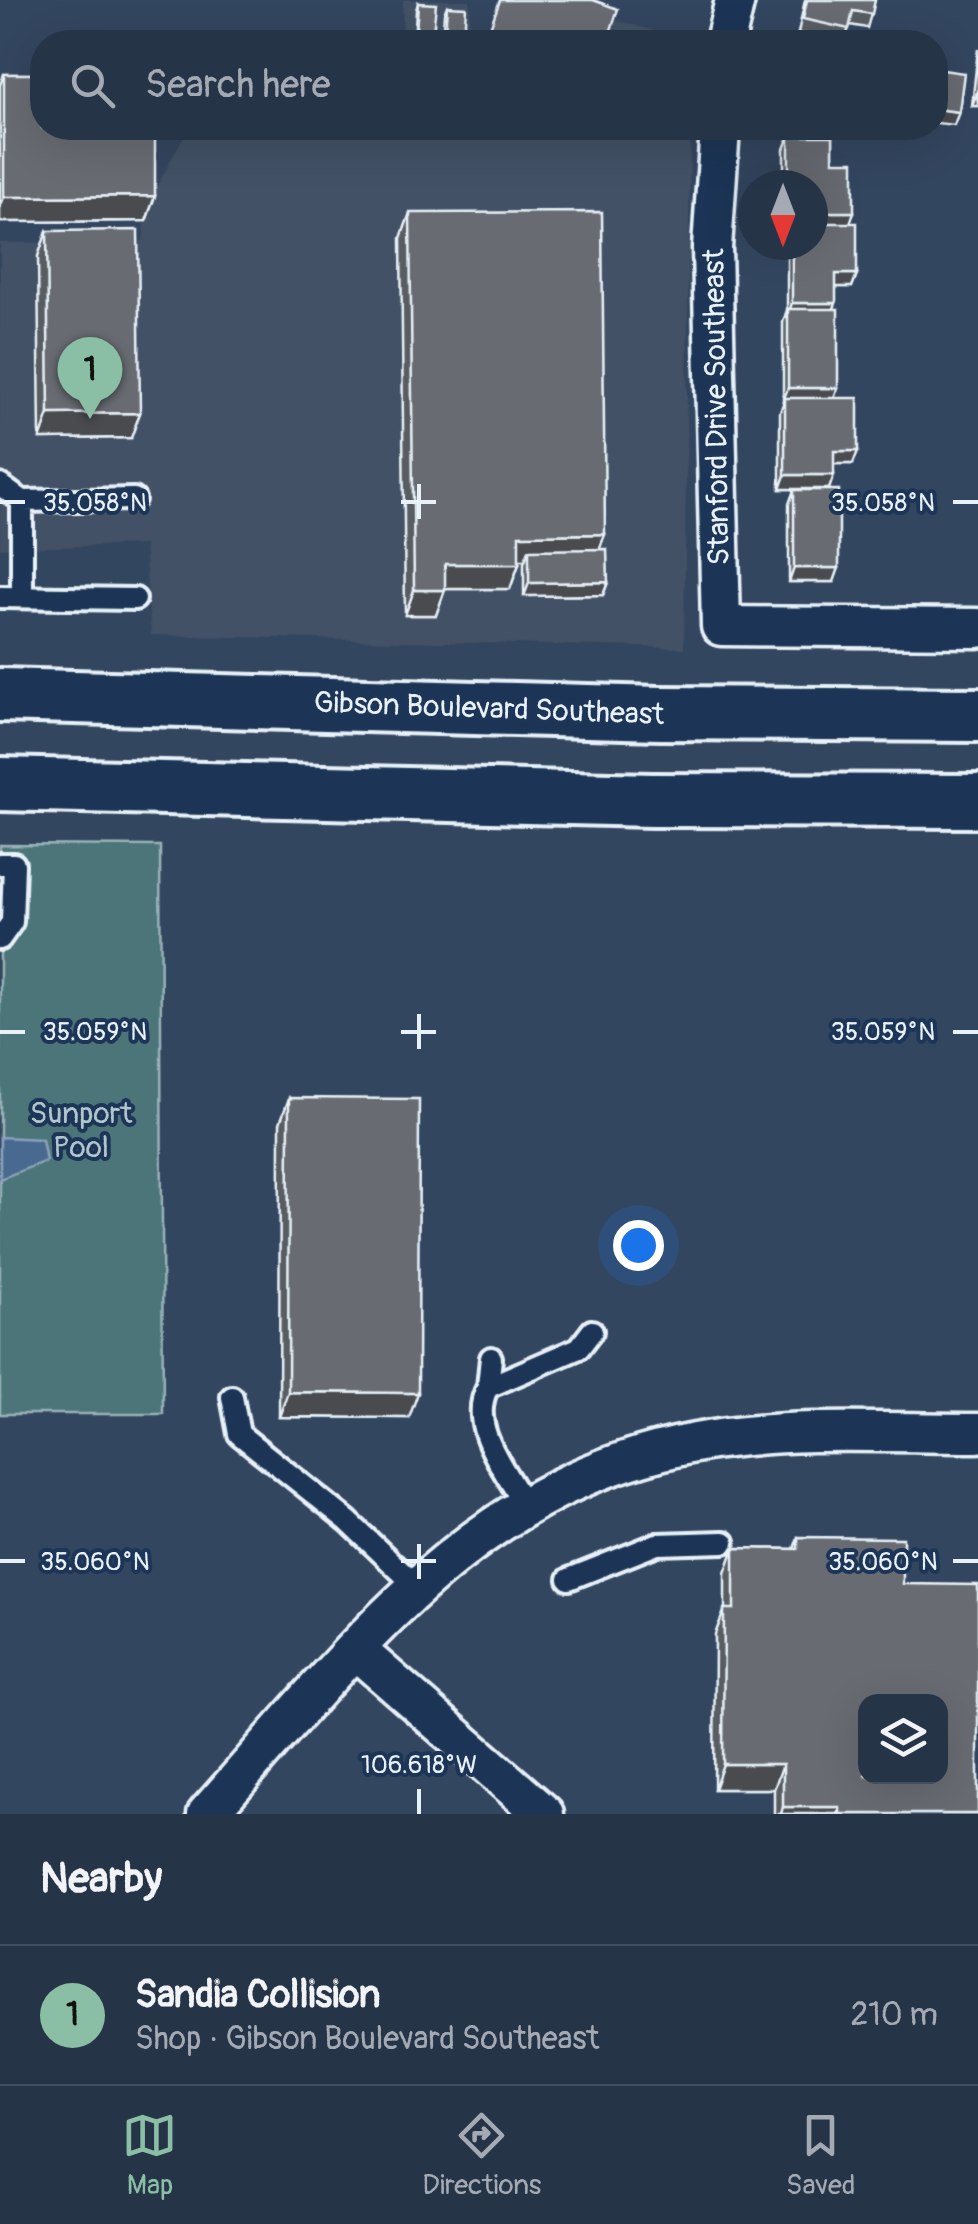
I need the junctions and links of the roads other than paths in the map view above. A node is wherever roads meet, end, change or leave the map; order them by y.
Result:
1 (735, 0) edge
2 (729, 30) edge
3 (719, 140) edge
4 (0, 485) edge
5 (134, 499) dead end
6 (22, 501) junction
7 (11, 597) edge
8 (135, 599) dead end
9 (978, 628) edge
10 (0, 695) edge
11 (978, 715) edge
12 (0, 784) edge
13 (978, 801) edge
14 (0, 864) edge
15 (0, 939) edge
16 (592, 1332) dead end
17 (491, 1358) dead end
18 (488, 1387) junction
19 (232, 1396) dead end
20 (978, 1433) edge
21 (526, 1506) junction
22 (724, 1542) dead end
23 (569, 1579) dead end
24 (416, 1586) junction
25 (356, 1650) junction
26 (207, 1814) edge
27 (544, 1814) edge

1 - 2 street
3 - 9 street, Stanford Drive Southeast
4 - 6 lane
5 - 6 lane
6 - 7 lane
7 - 8 lane
10 - 11 main road, Gibson Boulevard Southeast
12 - 13 main road
14 - 15 lane
16 - 18 lane
17 - 18 lane
18 - 21 lane
19 - 24 lane
20 - 21 street
21 - 24 street
22 - 23 lane
24 - 25 street
25 - 26 street
25 - 27 street

